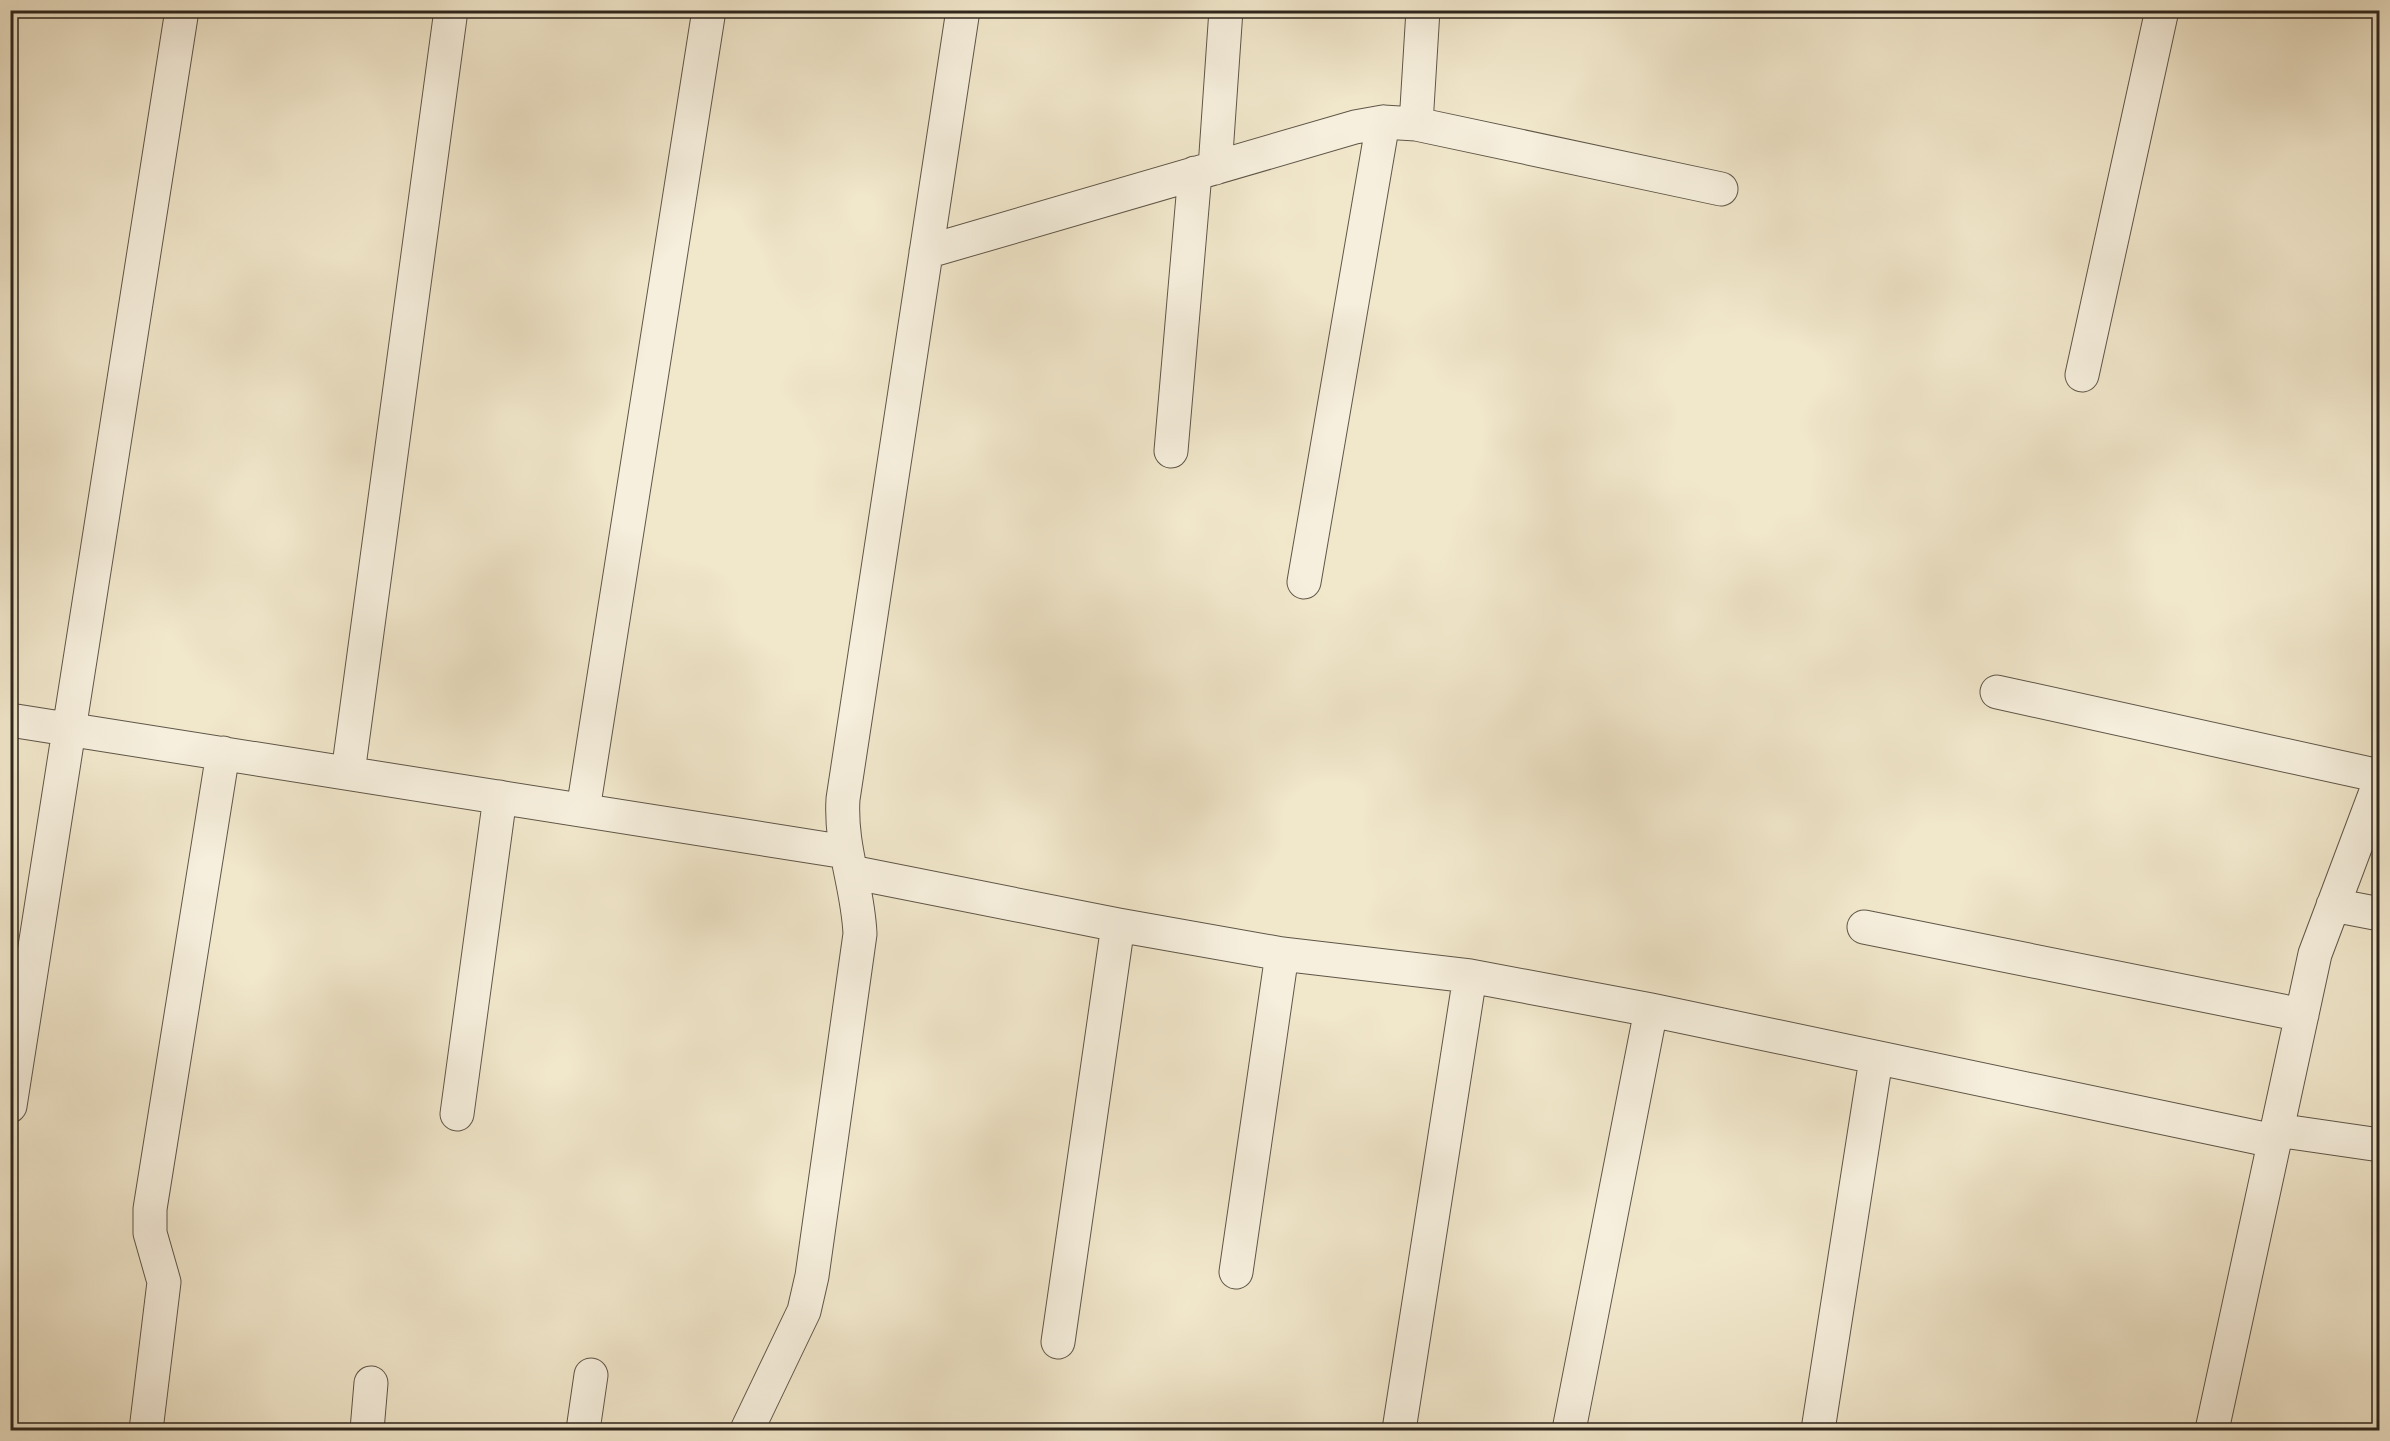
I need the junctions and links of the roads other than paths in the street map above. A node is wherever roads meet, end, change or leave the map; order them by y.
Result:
1 (182, 10) edge
2 (451, 10) edge
3 (709, 10) edge
4 (963, 10) edge
5 (1227, 10) edge
6 (1423, 10) edge
7 (2162, 10) edge
8 (1383, 122) junction
9 (1416, 124) junction
10 (1205, 170) junction
11 (1721, 189) dead end
12 (926, 252) junction
13 (2082, 375) dead end
14 (1171, 451) dead end
15 (1304, 582) dead end
16 (1997, 692) dead end
17 (10, 720) edge
18 (70, 729) junction
19 (223, 753) junction
20 (348, 773) junction
21 (2379, 776) edge
22 (2379, 781) edge
23 (500, 797) junction
24 (583, 810) junction
25 (848, 862) junction
26 (2333, 905) junction
27 (2379, 914) edge
28 (1118, 925) junction
29 (1864, 927) dead end
30 (1282, 954) junction
31 (1470, 976) junction
32 (1651, 1010) junction
33 (2302, 1015) junction
34 (1876, 1059) junction
35 (10, 1106) edge
36 (457, 1114) dead end
37 (2276, 1136) junction
38 (2379, 1145) edge
39 (1236, 1272) dead end
40 (1058, 1342) dead end
41 (591, 1375) dead end
42 (371, 1383) dead end
43 (146, 1431) edge
44 (367, 1431) edge
45 (583, 1431) edge
46 (747, 1431) edge
47 (1399, 1431) edge
48 (1569, 1431) edge
49 (1818, 1431) edge
50 (2212, 1431) edge

1 - 18 street
2 - 20 street
3 - 24 street
4 - 12 street
5 - 10 street
6 - 9 street
7 - 13 street
8 - 9 street
8 - 10 street
8 - 15 street
9 - 11 street
10 - 12 street
10 - 14 street
12 - 25 street
16 - 21 street
17 - 18 street
18 - 19 street
18 - 35 street
19 - 20 street
19 - 43 street
20 - 23 street
22 - 26 street
23 - 24 street
23 - 36 street
24 - 25 street
25 - 28 street
25 - 46 street
26 - 27 street
26 - 33 street
28 - 30 street
28 - 40 street
29 - 33 street
30 - 31 street
30 - 39 street
31 - 32 street
31 - 47 street
32 - 34 street
32 - 48 street
33 - 37 street
34 - 37 street
34 - 49 street
37 - 38 street
37 - 50 street
41 - 45 street
42 - 44 street

